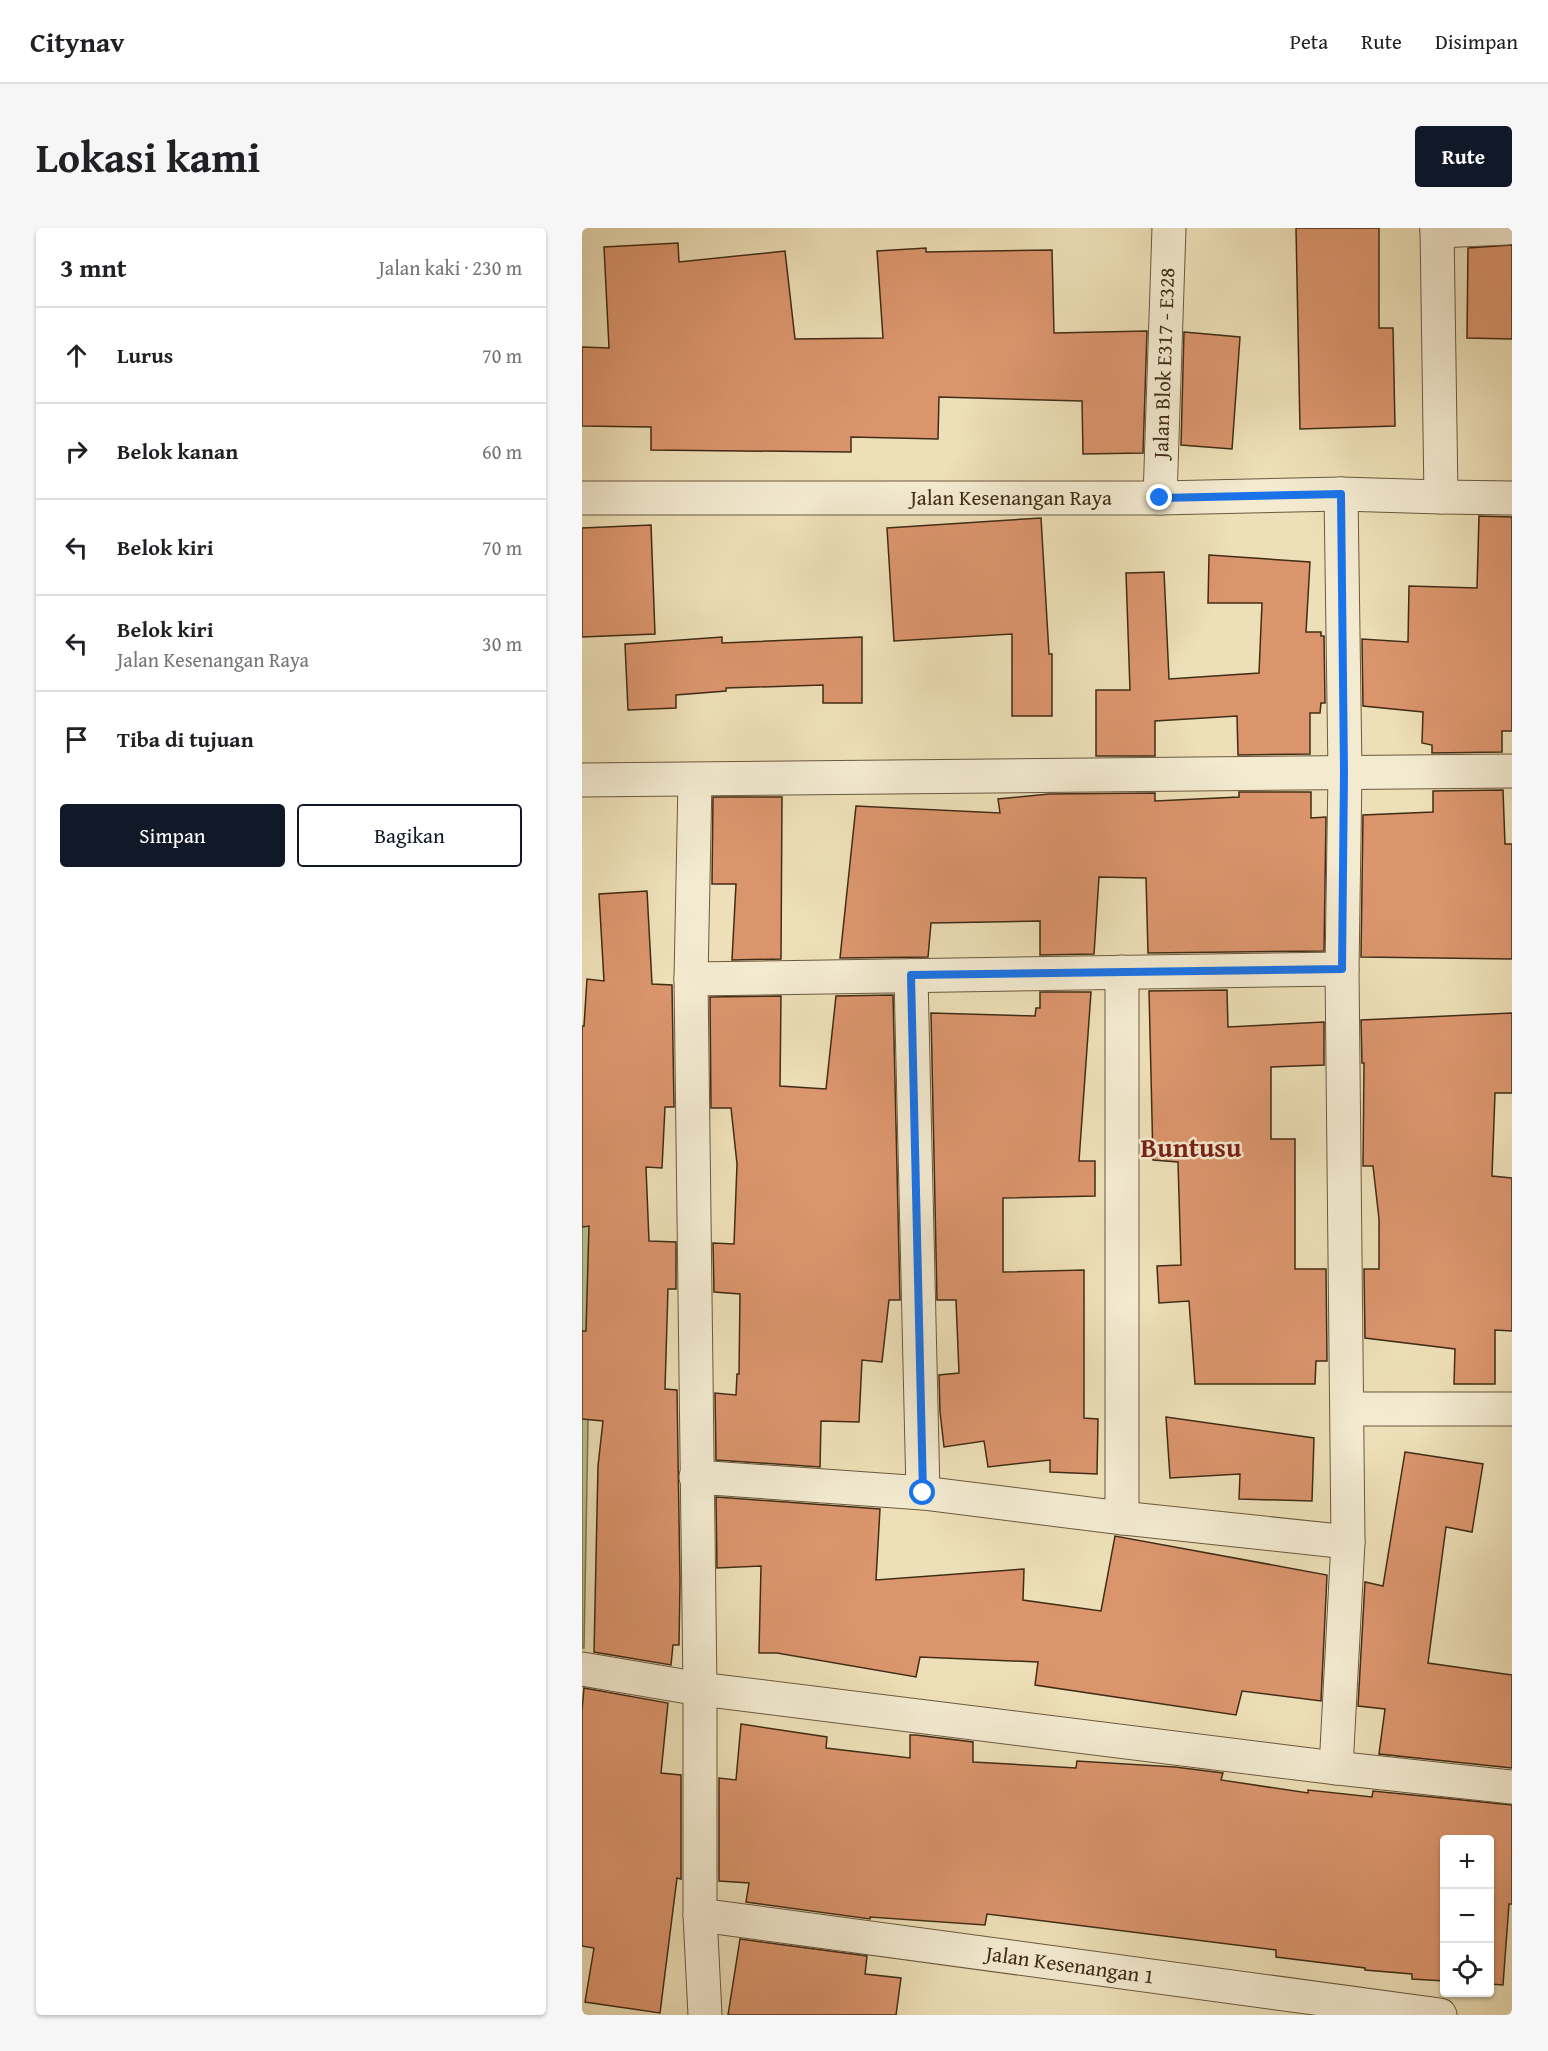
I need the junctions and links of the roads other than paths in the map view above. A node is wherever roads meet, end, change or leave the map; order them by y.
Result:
1 (1169, 228) edge
2 (1507, 228) edge
3 (1437, 230) edge
4 (1341, 494) junction
5 (582, 498) edge
6 (1160, 498) junction
7 (1440, 498) junction
8 (1512, 498) edge
9 (1512, 771) edge
10 (1344, 772) junction
11 (582, 780) edge
12 (695, 780) junction
13 (1342, 969) junction
14 (1122, 972) junction
15 (911, 975) junction
16 (691, 979) junction
17 (1348, 1409) junction
18 (1512, 1409) edge
19 (696, 1477) junction
20 (923, 1493) junction
21 (1122, 1518) junction
22 (1348, 1542) junction
23 (582, 1669) edge
24 (700, 1689) junction
25 (1336, 1768) junction
26 (1512, 1787) edge
27 (700, 1915) junction
28 (705, 2015) edge
29 (1440, 2015) edge

1 - 6 street, Jalan Blok E317 - E328
2 - 3 street
3 - 7 street
4 - 6 street, Jalan Kesenangan Raya
4 - 7 street, Jalan Kesenangan Raya
4 - 10 street
5 - 6 street, Jalan Kesenangan Raya
7 - 8 street, Jalan Kesenangan Raya
9 - 10 street
10 - 12 street
10 - 13 street
11 - 12 street
12 - 16 street
13 - 14 street
13 - 17 street
14 - 15 street
14 - 21 street
15 - 16 street
15 - 20 street
16 - 19 street
17 - 18 street
17 - 22 street
19 - 20 street
19 - 24 street
20 - 21 street
21 - 22 street
22 - 25 street
23 - 24 street
24 - 25 street
24 - 27 street
25 - 26 street
27 - 28 street
27 - 29 street, Jalan Kesenangan 1

